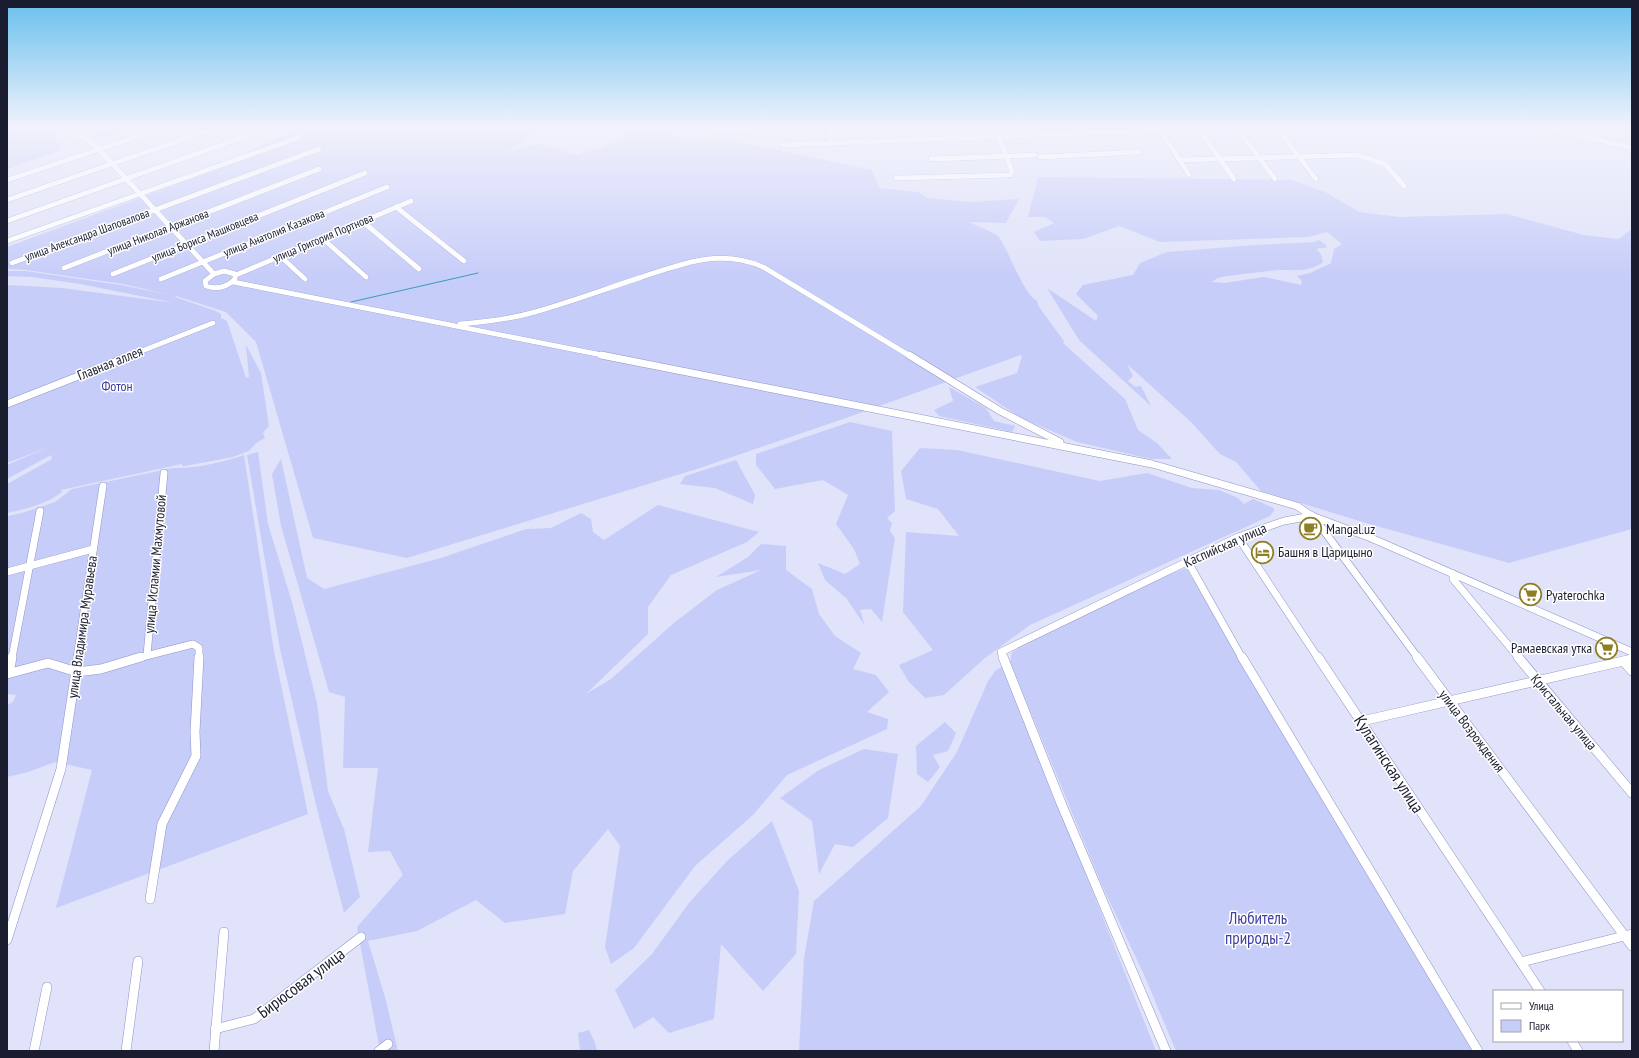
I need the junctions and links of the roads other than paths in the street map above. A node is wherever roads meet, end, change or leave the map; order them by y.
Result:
1 (73, 177) edge
2 (187, 177) edge
3 (242, 177) edge
4 (298, 177) edge
5 (354, 177) edge
6 (920, 177) edge
7 (1397, 177) edge
8 (126, 178) joint
9 (896, 178) dead end
10 (1404, 186) dead end
11 (387, 187) dead end
12 (140, 194) junction
13 (7, 200) edge
14 (410, 201) dead end
15 (396, 207) junction
16 (155, 210) junction
17 (7, 221) edge
18 (362, 221) junction
19 (171, 227) junction
20 (322, 238) junction
21 (7, 242) edge
22 (187, 244) junction
23 (280, 256) junction
24 (464, 261) dead end
25 (203, 262) junction
26 (12, 263) dead end
27 (64, 268) dead end
28 (419, 269) dead end
29 (113, 274) dead end
30 (214, 274) junction
31 (236, 275) junction
32 (366, 277) dead end
33 (161, 279) dead end
34 (305, 279) dead end
35 (233, 282) junction
36 (213, 323) dead end
37 (449, 324) junction
38 (7, 404) edge
39 (1071, 447) junction
40 (164, 473) dead end
41 (103, 486) dead end
42 (40, 511) dead end
43 (1312, 516) junction
44 (1238, 537) junction
45 (92, 549) junction
46 (1188, 562) junction
47 (29, 566) junction
48 (7, 572) edge
49 (1453, 574) junction
50 (1632, 652) edge
51 (146, 655) junction
52 (1632, 660) edge
53 (1624, 661) junction
54 (1632, 671) edge
55 (77, 672) junction
56 (8, 674) edge
57 (1538, 681) junction
58 (1450, 702) junction
59 (1362, 721) junction
60 (1632, 793) edge
61 (150, 899) dead end
62 (224, 932) dead end
63 (1628, 935) edge
64 (361, 937) dead end
65 (7, 940) edge
66 (1632, 946) edge
67 (138, 961) dead end
68 (1522, 962) junction
69 (47, 987) dead end
70 (1539, 990) edge
71 (215, 1029) junction
72 (1573, 1042) edge
73 (34, 1051) edge
74 (126, 1051) edge
75 (214, 1051) edge
76 (1166, 1051) edge
77 (1478, 1051) edge
78 (1578, 1051) edge

1 - 13 street
2 - 12 street
3 - 16 street, улица Александра Шаповалова
4 - 19 street, улица Николая Аржанова
5 - 22 street, улица Бориса Машковцева
6 - 9 street
7 - 10 street
8 - 12 street
8 - 17 street
11 - 25 street, улица Анатолия Казакова
12 - 16 street
12 - 21 street
14 - 15 street, улица Григория Портнова
15 - 18 street, улица Григория Портнова
15 - 24 street
16 - 19 street
16 - 26 street, улица Александра Шаповалова
18 - 20 street, улица Григория Портнова
18 - 28 street
19 - 22 street
19 - 27 street, улица Николая Аржанова
20 - 23 street, улица Григория Портнова
20 - 32 street
22 - 25 street
22 - 29 street, улица Бориса Машковцева
23 - 31 street, улица Григория Портнова
23 - 34 street
25 - 30 street
25 - 33 street, улица Анатолия Казакова
30 - 31 street
30 - 35 street
31 - 35 street
35 - 37 street
36 - 38 street, Главная аллея
37 - 39 street
37 - 39 street
39 - 43 street
40 - 51 street, улица Исламии Махмутовой
41 - 45 street, улица Владимира Муравьева
42 - 47 street
43 - 44 street, Каспийская улица
43 - 49 street
43 - 58 street, улица Возрождения
44 - 46 street, Каспийская улица
44 - 59 street, Кулагинская улица
45 - 47 street
45 - 55 street, улица Владимира Муравьева
46 - 76 street, Каспийская улица
46 - 77 street
47 - 48 street
47 - 56 street
49 - 50 street
49 - 57 street, Кристальная улица
51 - 55 street
51 - 61 street
52 - 53 street
53 - 54 street
53 - 57 street
55 - 56 street
55 - 65 street, улица Владимира Муравьева
57 - 58 street
57 - 60 street, Кристальная улица
58 - 59 street
58 - 63 street, улица Возрождения
59 - 68 street, Кулагинская улица
62 - 71 street
63 - 66 street, улица Возрождения
63 - 68 street
64 - 71 street, Бирюсовая улица
67 - 74 street
68 - 70 street, Кулагинская улица
69 - 73 street
71 - 75 street
72 - 78 street

